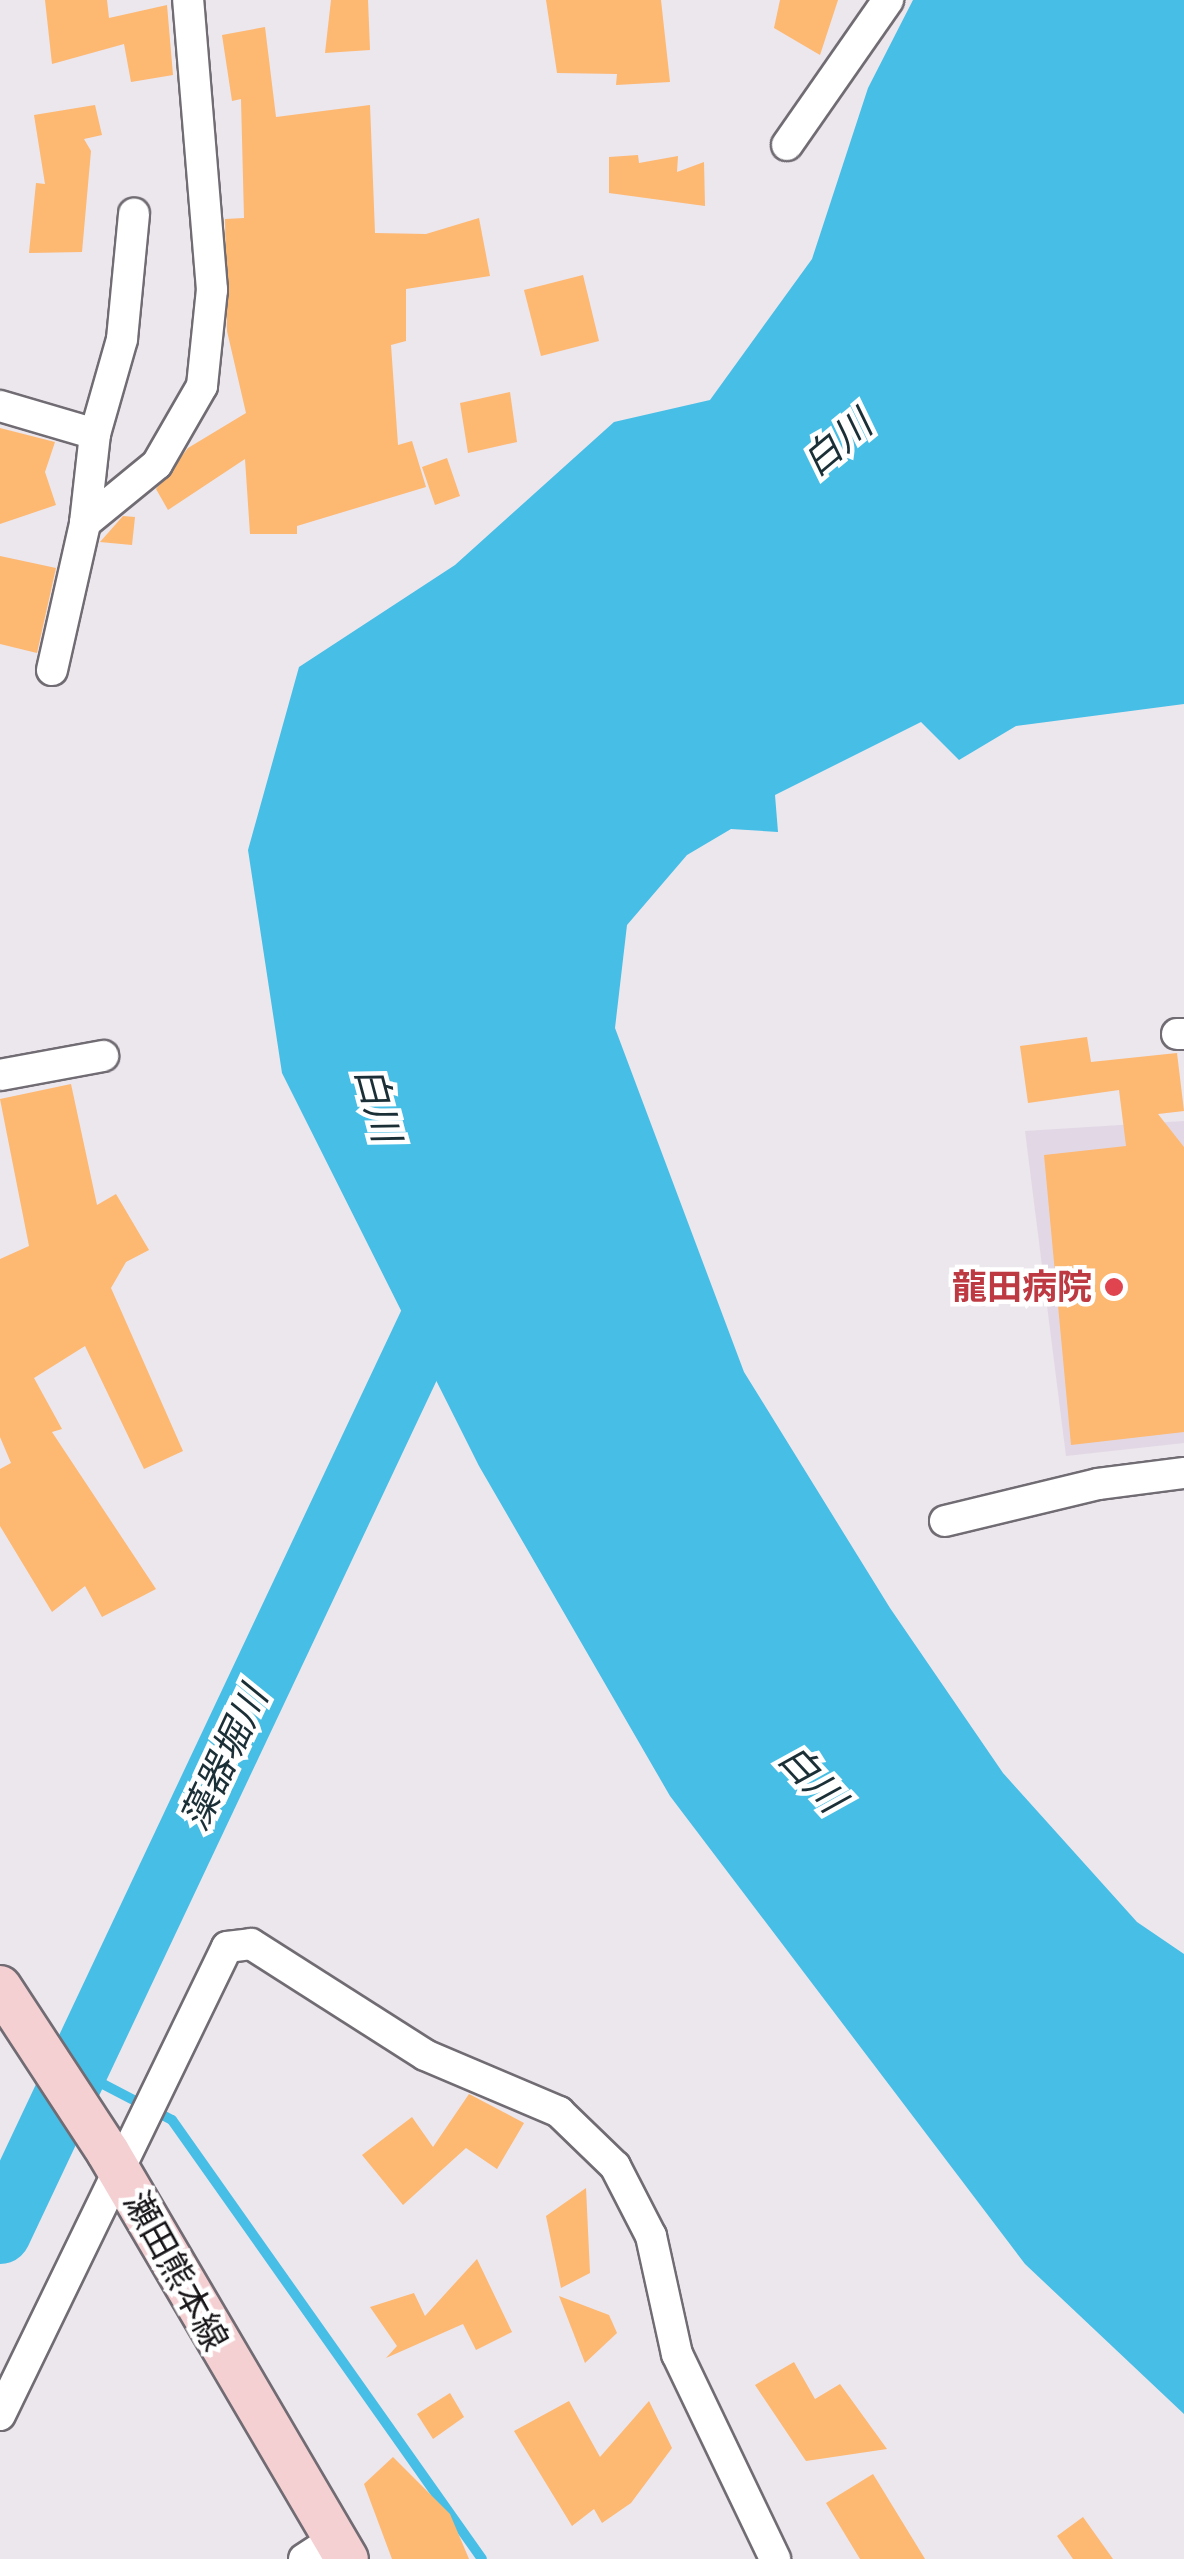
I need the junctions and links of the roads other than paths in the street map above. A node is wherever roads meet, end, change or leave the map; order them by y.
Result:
1 (188, 0) edge
2 (888, 0) edge
3 (787, 145) dead end
4 (134, 214) dead end
5 (0, 406) edge
6 (95, 434) junction
7 (86, 522) junction
8 (52, 670) dead end
9 (103, 1056) dead end
10 (0, 1075) edge
11 (1184, 1473) edge
12 (945, 1522) dead end
13 (0, 1987) edge
14 (113, 2161) junction
15 (0, 2416) edge
16 (329, 2552) edge
17 (776, 2559) edge

1 - 7 street
2 - 3 street
4 - 6 street
5 - 6 street
6 - 7 street
7 - 8 street
9 - 10 street
11 - 12 street
13 - 14 main road, 瀬田熊本線
14 - 15 street
14 - 16 main road, 瀬田熊本線
14 - 17 street

